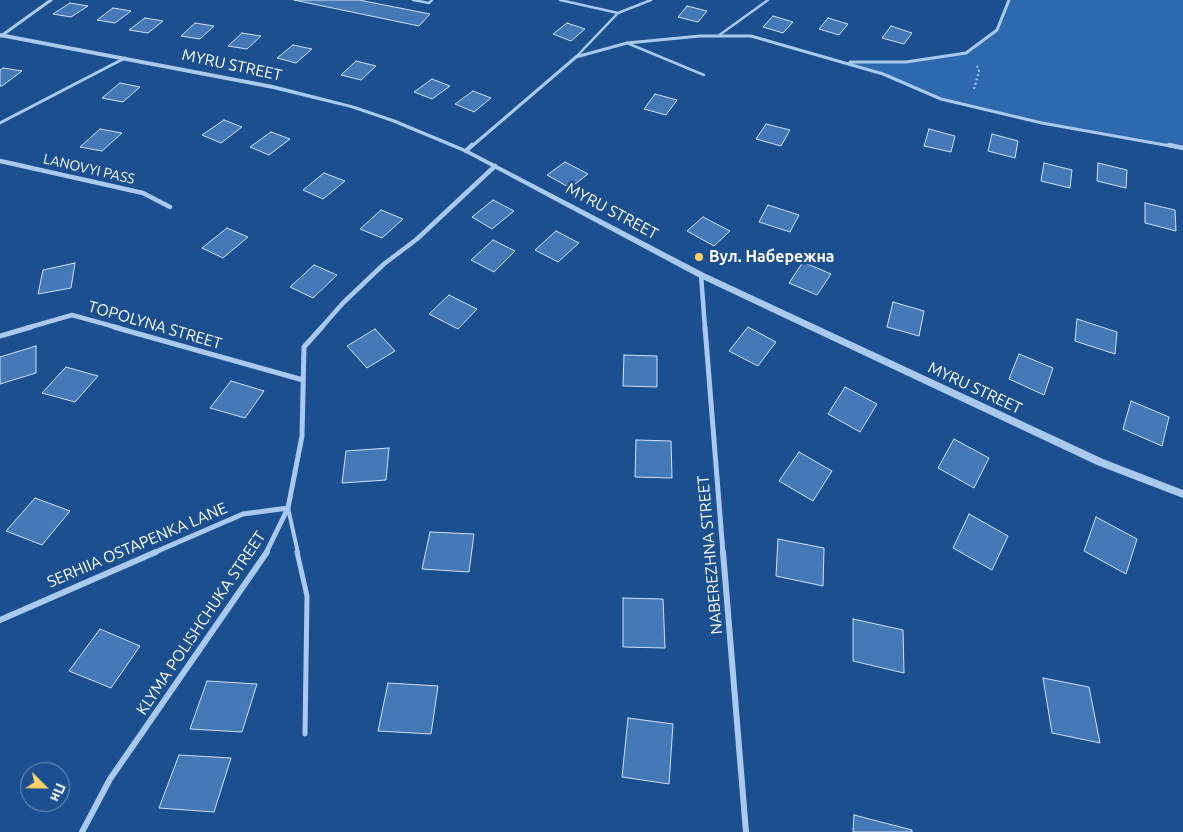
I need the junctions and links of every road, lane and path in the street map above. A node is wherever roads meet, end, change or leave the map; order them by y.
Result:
1 (51, 0) edge
2 (413, 0) edge
3 (432, 0) edge
4 (560, 0) edge
5 (651, 0) edge
6 (768, 0) edge
7 (1009, 0) edge
8 (618, 13) junction
9 (1, 35) edge
10 (718, 36) junction
11 (627, 43) junction
12 (971, 49) junction
13 (576, 57) junction
14 (125, 58) junction
15 (842, 62) junction
16 (704, 75) dead end
17 (970, 106) junction
18 (1, 122) edge
19 (1183, 148) edge
20 (466, 151) junction
21 (0, 161) edge
22 (495, 166) junction
23 (170, 207) dead end
24 (701, 275) junction
25 (0, 336) edge
26 (303, 380) junction
27 (1183, 494) edge
28 (288, 508) junction
29 (0, 620) edge
30 (304, 734) dead end
31 (82, 832) edge
32 (746, 832) edge

1 - 9 street
2 - 3 lane
4 - 8 lane
5 - 8 lane
6 - 10 lane
7 - 12 street
8 - 13 lane
9 - 14 street, MYRU STREET
10 - 11 street
10 - 15 street
11 - 13 street
11 - 16 lane
12 - 15 street
12 - 17 path
13 - 20 street
14 - 18 street
14 - 20 street, MYRU STREET
15 - 17 street
17 - 19 street
20 - 22 street, MYRU STREET
21 - 23 street, LANOVYI PASS
22 - 24 street, MYRU STREET
22 - 26 street, KLYMA POLISHCHUKA STREET
24 - 27 street, MYRU STREET
24 - 32 street, NABEREZHNA STREET
25 - 26 street, TOPOLYNA STREET
26 - 28 street, KLYMA POLISHCHUKA STREET
28 - 29 street, SERHIIA OSTAPENKA LANE
28 - 30 lane
28 - 31 street, KLYMA POLISHCHUKA STREET

